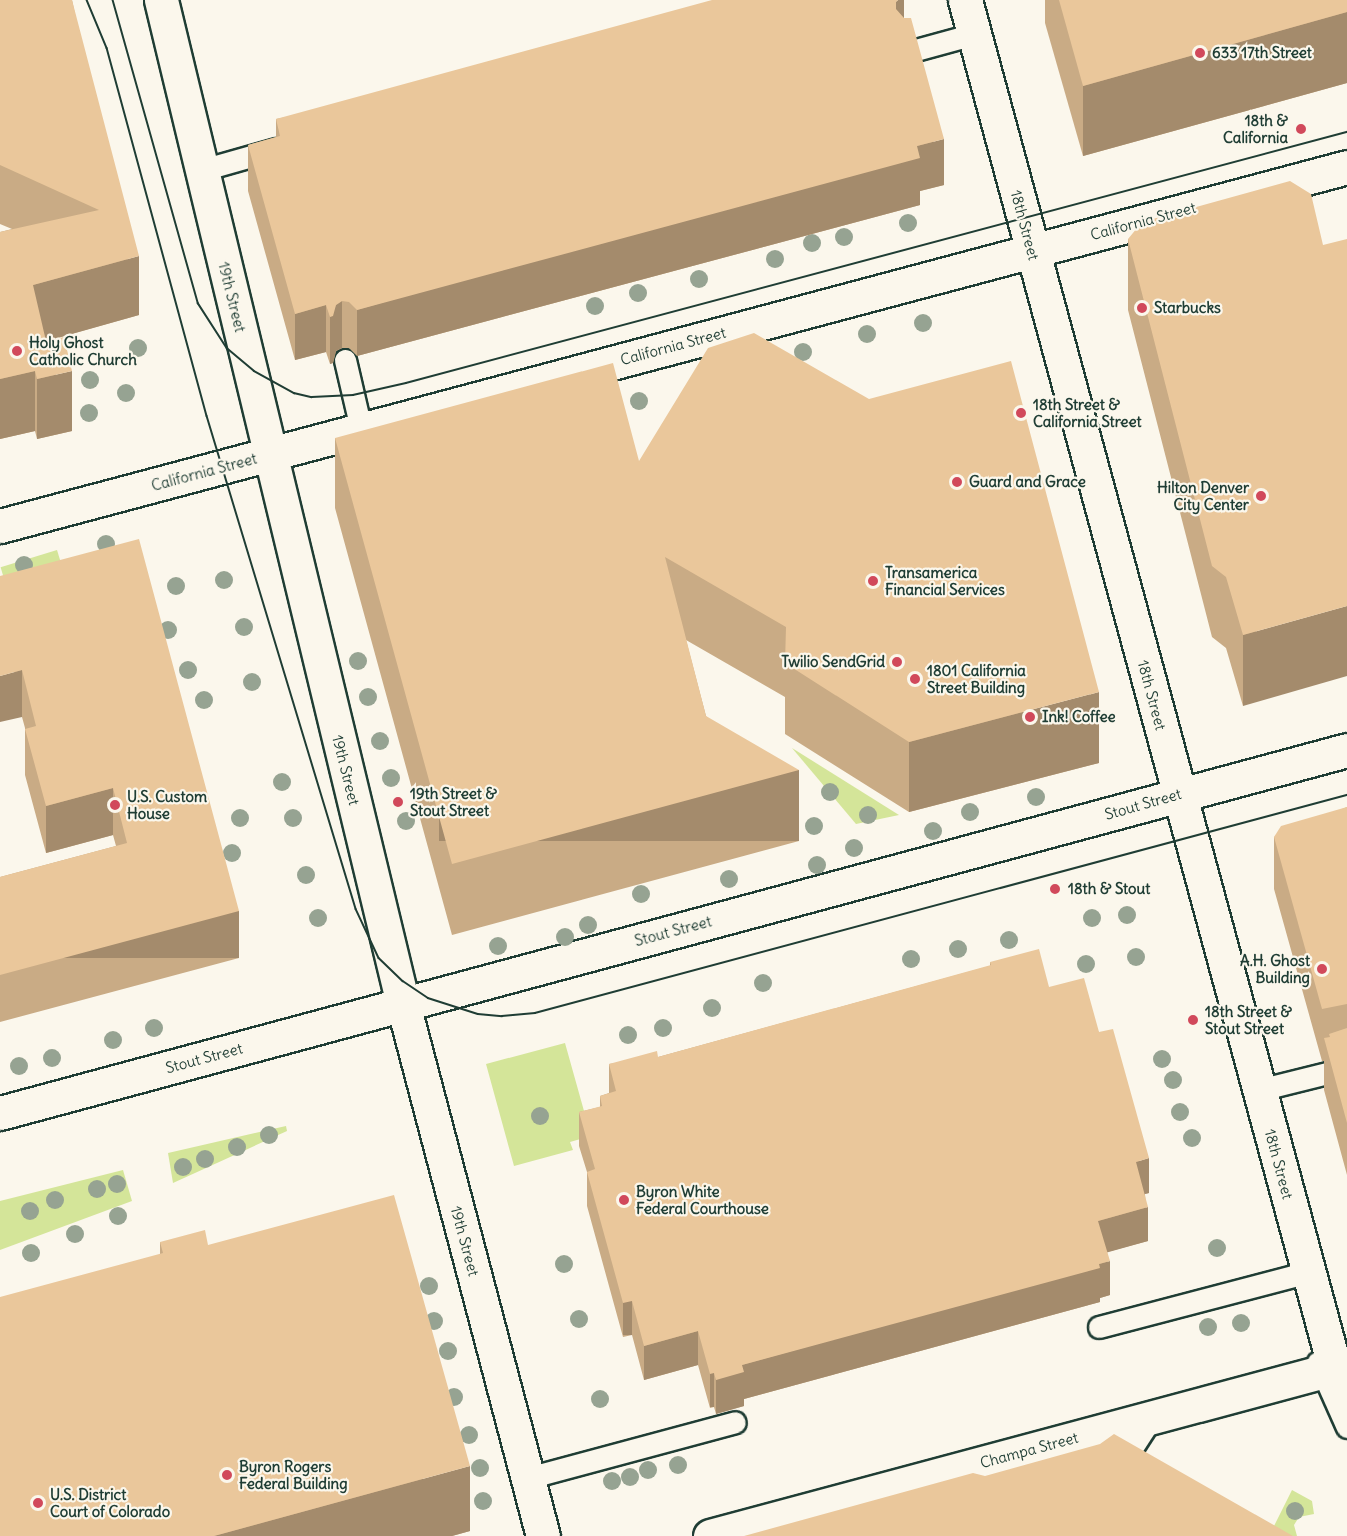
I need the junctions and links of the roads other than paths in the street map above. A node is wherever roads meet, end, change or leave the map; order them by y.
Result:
1 (161, 0) edge
2 (951, 0) edge
3 (965, 0) edge
4 (968, 36) junction
5 (908, 51) edge
6 (301, 142) edge
7 (1347, 167) edge
8 (202, 170) junction
9 (1027, 252) junction
10 (345, 360) dead end
11 (361, 429) junction
12 (270, 455) junction
13 (0, 526) edge
14 (1347, 750) edge
15 (1171, 796) junction
16 (403, 1004) junction
17 (1347, 1068) edge
18 (1259, 1090) junction
19 (0, 1113) edge
20 (1302, 1274) junction
21 (1099, 1327) dead end
22 (1337, 1373) edge
23 (1152, 1417) junction
24 (735, 1422) dead end
25 (1347, 1427) edge
26 (528, 1479) junction
27 (1109, 1483) edge
28 (543, 1536) edge
29 (710, 1536) edge

1 - 8 main road, 19th Street
2 - 4 lane
3 - 4 main road, 18th Street
4 - 5 lane
4 - 9 main road, 18th Street
6 - 8 lane
7 - 9 main road, California Street
8 - 12 main road, 19th Street
9 - 11 main road, California Street
9 - 15 main road, 18th Street
10 - 11 lane
11 - 12 main road, California Street
12 - 13 main road, California Street
12 - 16 main road, 19th Street
14 - 15 main road, Stout Street
15 - 16 main road, Stout Street
15 - 18 main road, 18th Street
15 - 20 lane
16 - 19 main road, Stout Street
16 - 26 main road, 19th Street
17 - 18 lane
18 - 20 main road, 18th Street
20 - 21 lane
20 - 22 main road, 18th Street
22 - 23 main road, Champa Street
22 - 25 lane
23 - 27 lane
23 - 29 main road, Champa Street
24 - 26 lane
26 - 28 main road, 19th Street

